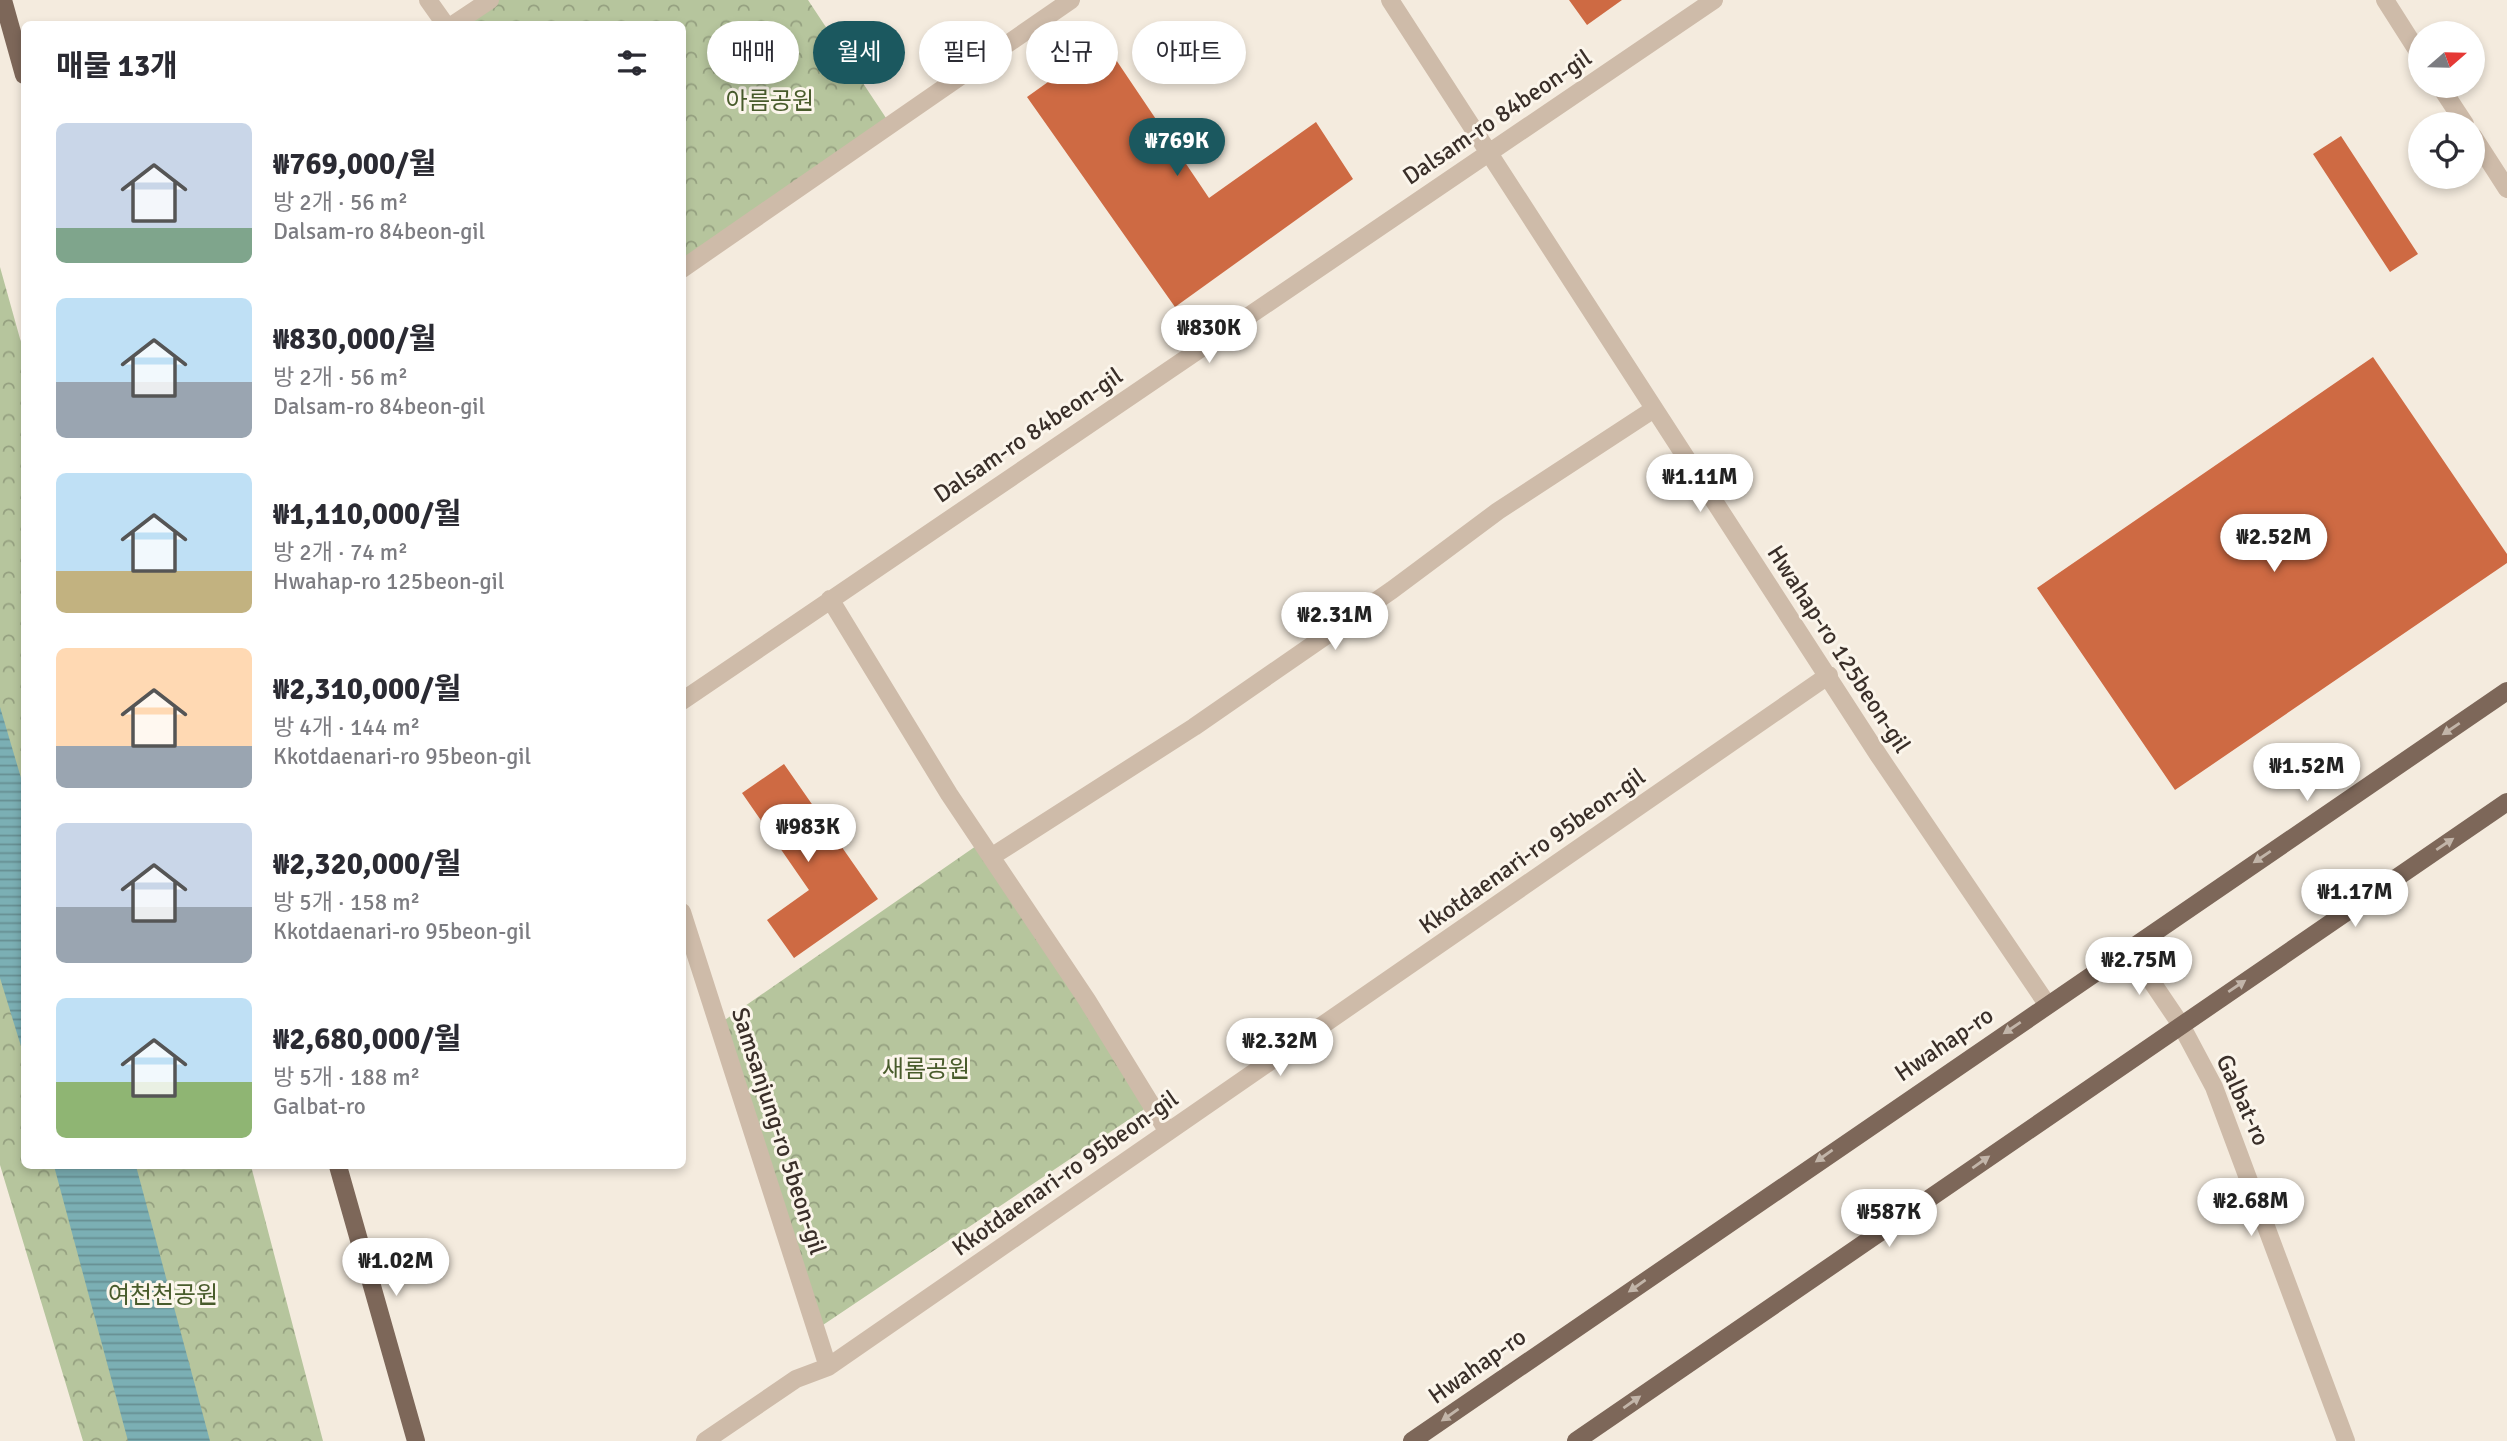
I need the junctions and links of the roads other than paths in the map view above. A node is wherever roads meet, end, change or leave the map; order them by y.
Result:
1 (3, 0) edge
2 (428, 0) edge
3 (490, 0) edge
4 (1071, 0) edge
5 (1390, 0) edge
6 (1714, 0) edge
7 (2385, 0) edge
8 (443, 21) edge
9 (458, 21) edge
10 (2408, 36) edge
11 (21, 64) edge
12 (1487, 154) junction
13 (2485, 155) edge
14 (2507, 189) edge
15 (686, 266) edge
16 (1654, 409) junction
17 (830, 600) junction
18 (1829, 675) junction
19 (2507, 691) edge
20 (686, 698) edge
21 (2507, 802) edge
22 (991, 857) junction
23 (686, 924) edge
24 (2129, 948) junction
25 (2047, 1004) junction
26 (2181, 1025) junction
27 (1168, 1132) junction
28 (339, 1169) edge
29 (828, 1367) junction
30 (416, 1441) edge
31 (705, 1441) edge
32 (1412, 1441) edge
33 (1576, 1441) edge
34 (2346, 1441) edge

1 - 11 main road
2 - 8 street
3 - 9 street
4 - 15 street
5 - 12 street, Hwahap-ro 125beon-gil
6 - 12 street, Dalsam-ro 84beon-gil
7 - 10 street
12 - 16 street, Hwahap-ro 125beon-gil
12 - 17 street, Dalsam-ro 84beon-gil
13 - 14 street
16 - 18 street, Hwahap-ro 125beon-gil
16 - 22 street
17 - 20 street, Dalsam-ro 84beon-gil
17 - 22 street
18 - 25 street, Hwahap-ro 125beon-gil
18 - 27 street, Kkotdaenari-ro 95beon-gil
19 -> 24 main road, Hwahap-ro
26 -> 21 main road
22 - 27 street
23 - 29 street, Samsanjung-ro 5beon-gil
24 - 25 main road, Hwahap-ro
24 - 26 street, Galbat-ro
25 -> 32 main road, Hwahap-ro
33 -> 26 main road
26 - 34 street, Galbat-ro
27 - 29 street, Kkotdaenari-ro 95beon-gil
28 - 30 main road
29 - 31 street, Kkotdaenari-ro 95beon-gil

